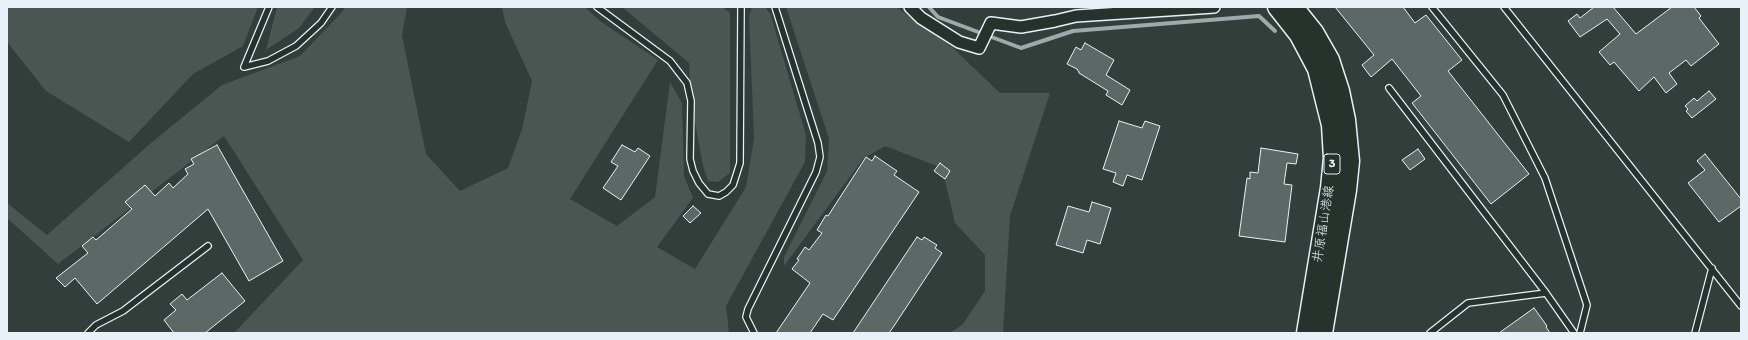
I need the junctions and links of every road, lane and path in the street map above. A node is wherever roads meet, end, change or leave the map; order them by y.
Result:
1 (269, 7) edge
2 (332, 7) edge
3 (597, 7) edge
4 (741, 7) edge
5 (775, 7) edge
6 (910, 7) edge
7 (1214, 7) edge
8 (1277, 7) edge
9 (1294, 7) edge
10 (1432, 7) edge
11 (1504, 7) edge
12 (1389, 88) dead end
13 (208, 246) dead end
14 (1712, 268) junction
15 (1546, 293) junction
16 (1741, 306) edge
17 (88, 333) edge
18 (754, 333) edge
19 (1306, 333) edge
20 (1323, 333) edge
21 (1430, 333) edge
22 (1574, 333) edge
23 (1580, 333) edge
24 (1695, 333) edge

1 - 2 lane
3 - 4 lane
5 - 18 lane
6 - 7 street
8 - 19 main road, 井原福山港線 / 3
9 - 20 main road, 井原福山港線 / 3
10 - 23 lane
11 - 14 lane
12 - 15 lane
13 - 17 lane
14 - 16 lane
14 - 24 lane
15 - 21 lane
15 - 22 lane

